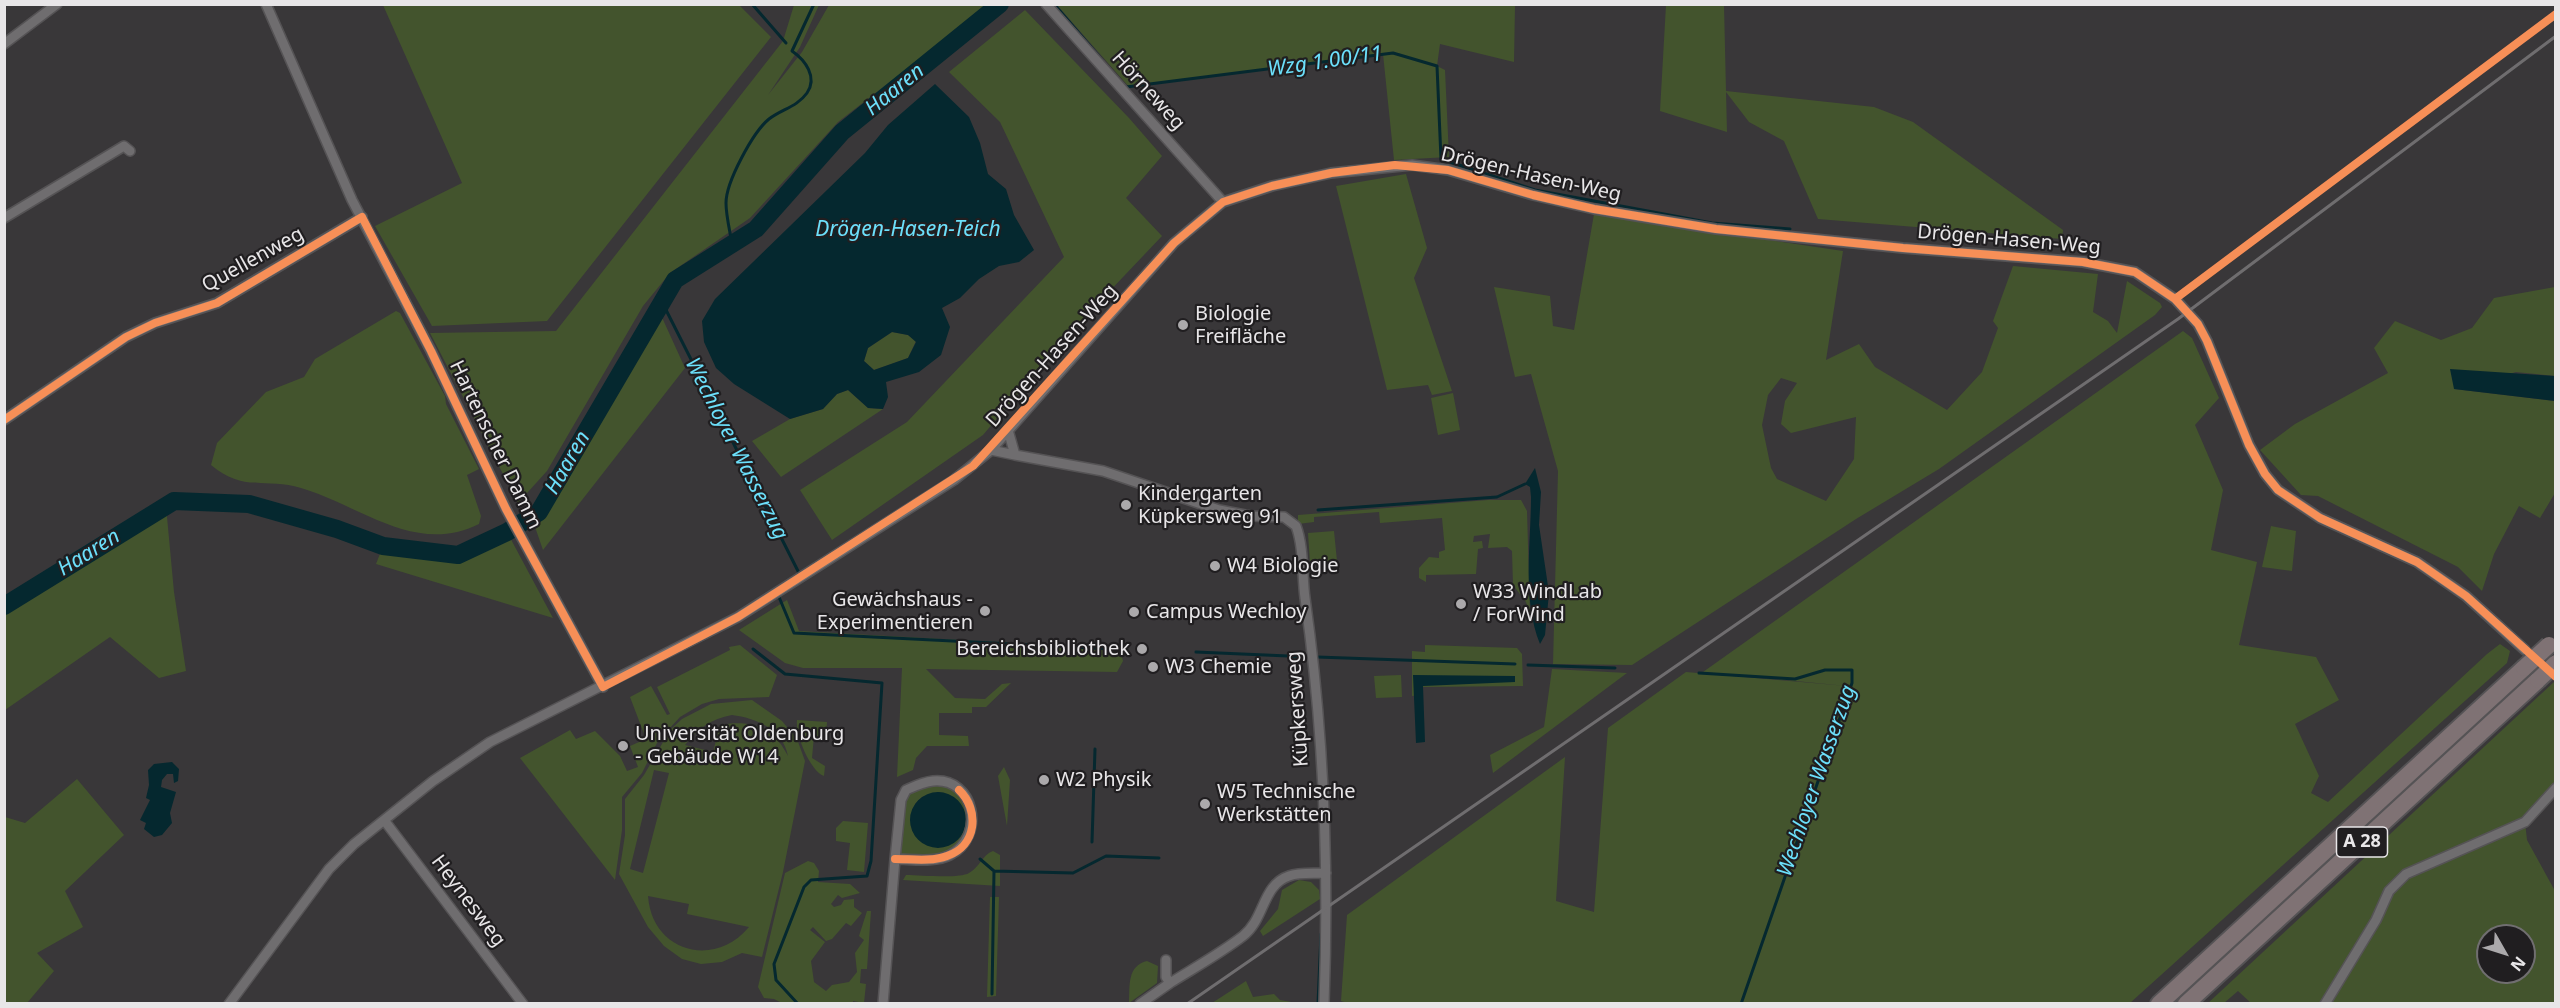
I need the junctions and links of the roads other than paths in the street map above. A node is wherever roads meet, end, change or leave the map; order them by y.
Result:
1 (57, 4) edge
2 (266, 4) edge
3 (1046, 4) edge
4 (4, 44) edge
5 (130, 151) dead end
6 (1223, 202) junction
7 (362, 217) junction
8 (4, 218) edge
9 (4, 420) edge
10 (1008, 430) junction
11 (991, 450) junction
12 (1014, 455) junction
13 (2552, 642) edge
14 (2525, 650) dead end
15 (2556, 663) edge
16 (603, 687) junction
17 (2556, 788) edge
18 (384, 820) junction
19 (895, 859) junction
20 (1326, 873) junction
21 (1166, 960) dead end
22 (1170, 983) junction
23 (229, 1004) edge
24 (523, 1004) edge
25 (883, 1004) edge
26 (1140, 1004) edge
27 (1324, 1004) edge
28 (2159, 1004) edge
29 (2186, 1004) edge
30 (2325, 1004) edge

1 - 4 street
2 - 7 street, Hartenscher Damm
3 - 6 street, Hörneweg
5 - 8 street
6 - 10 street, Drögen-Hasen-Weg
6 - 14 street, Drögen-Hasen-Weg
7 - 9 street, Quellenweg
7 - 16 street, Hartenscher Damm
10 - 11 street, Drögen-Hasen-Weg
10 - 12 street
11 - 12 street, Küpkersweg
11 - 16 street, Drögen-Hasen-Weg
12 - 20 street, Küpkersweg
13 - 28 highway, A 28, bridge
15 - 29 highway, A 28, bridge
16 - 18 street, Drögen-Hasen-Weg
17 - 30 street
18 - 23 street, Drögen-Hasen-Weg
18 - 24 street, Heynesweg
19 - 19 street
19 - 25 street
20 - 22 street
20 - 27 street, Küpkersweg
21 - 22 street
22 - 26 street

